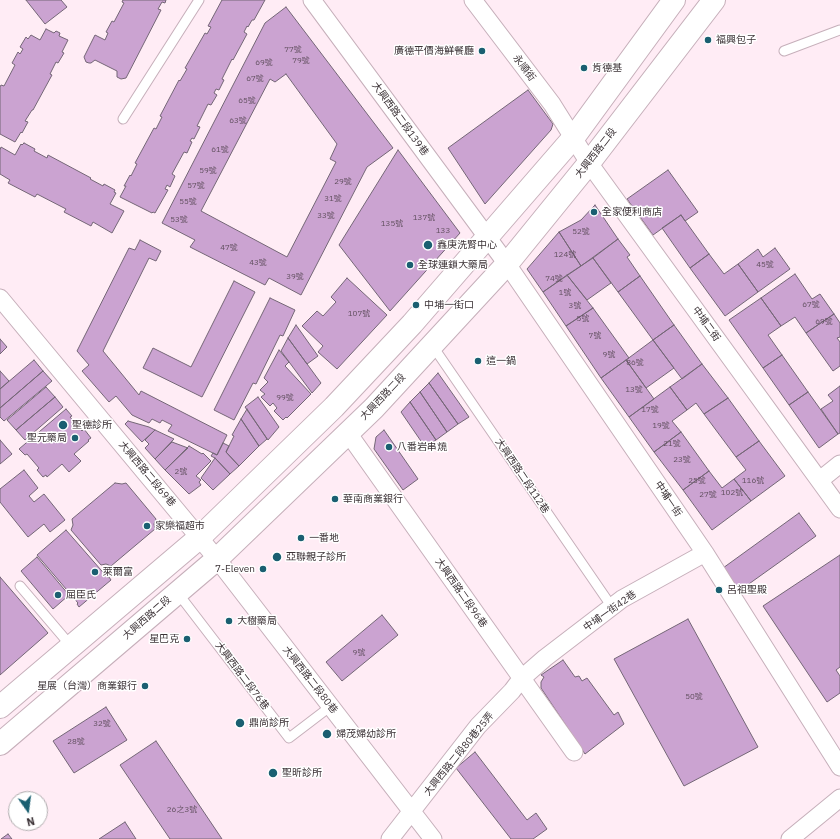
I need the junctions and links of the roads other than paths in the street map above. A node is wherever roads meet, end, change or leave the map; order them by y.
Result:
1 (199, 0) edge
2 (312, 0) edge
3 (473, 0) edge
4 (674, 0) edge
5 (714, 0) edge
6 (840, 30) edge
7 (784, 51) dead end
8 (123, 119) dead end
9 (574, 137) junction
10 (589, 163) junction
11 (487, 238) junction
12 (507, 264) junction
13 (0, 298) edge
14 (432, 345) junction
15 (348, 433) junction
16 (840, 464) edge
17 (820, 480) junction
18 (840, 509) edge
19 (199, 538) junction
20 (705, 553) junction
21 (217, 558) junction
22 (20, 586) dead end
23 (177, 592) junction
24 (612, 607) junction
25 (71, 646) junction
26 (521, 679) junction
27 (331, 706) junction
28 (0, 707) edge
29 (0, 744) edge
30 (574, 752) dead end
31 (840, 767) edge
32 (840, 798) edge
33 (412, 811) junction
34 (390, 839) edge
35 (433, 839) edge
36 (790, 839) edge

1 - 8 lane
2 - 11 street, 大興西路二段139巷
3 - 9 street, 永順街
4 - 9 street
5 - 10 street, 大興西路二段
6 - 7 lane
9 - 10 street, 中埔二街
9 - 11 street
10 - 12 street, 大興西路二段
10 - 17 street, 中埔二街
11 - 12 street, 中埔一街
11 - 19 street
12 - 14 street, 大興西路二段
12 - 20 street, 中埔一街
13 - 19 street, 大興西路二段69巷
14 - 15 street, 大興西路二段
14 - 24 lane, 大興西路二段112巷
15 - 21 street, 大興西路二段
15 - 26 street, 大興西路二段96巷
16 - 17 street
17 - 18 street, 中埔二街
19 - 21 street, 大興西路二段69巷
19 - 25 street
20 - 24 street, 中埔一街42巷
20 - 31 street, 中埔一街
21 - 23 street, 大興西路二段
21 - 27 street, 大興西路二段80巷
22 - 25 lane
23 - 27 lane, 大興西路二段76巷
23 - 29 street, 大興西路二段
24 - 26 street, 中埔一街42巷
25 - 28 street
26 - 30 street, 大興西路二段96巷
26 - 33 street, 大興西路二段80巷25弄
27 - 33 street, 大興西路二段80巷
32 - 36 street
33 - 34 street, 大興西路二段80巷25弄
33 - 35 street, 大興西路二段80巷

